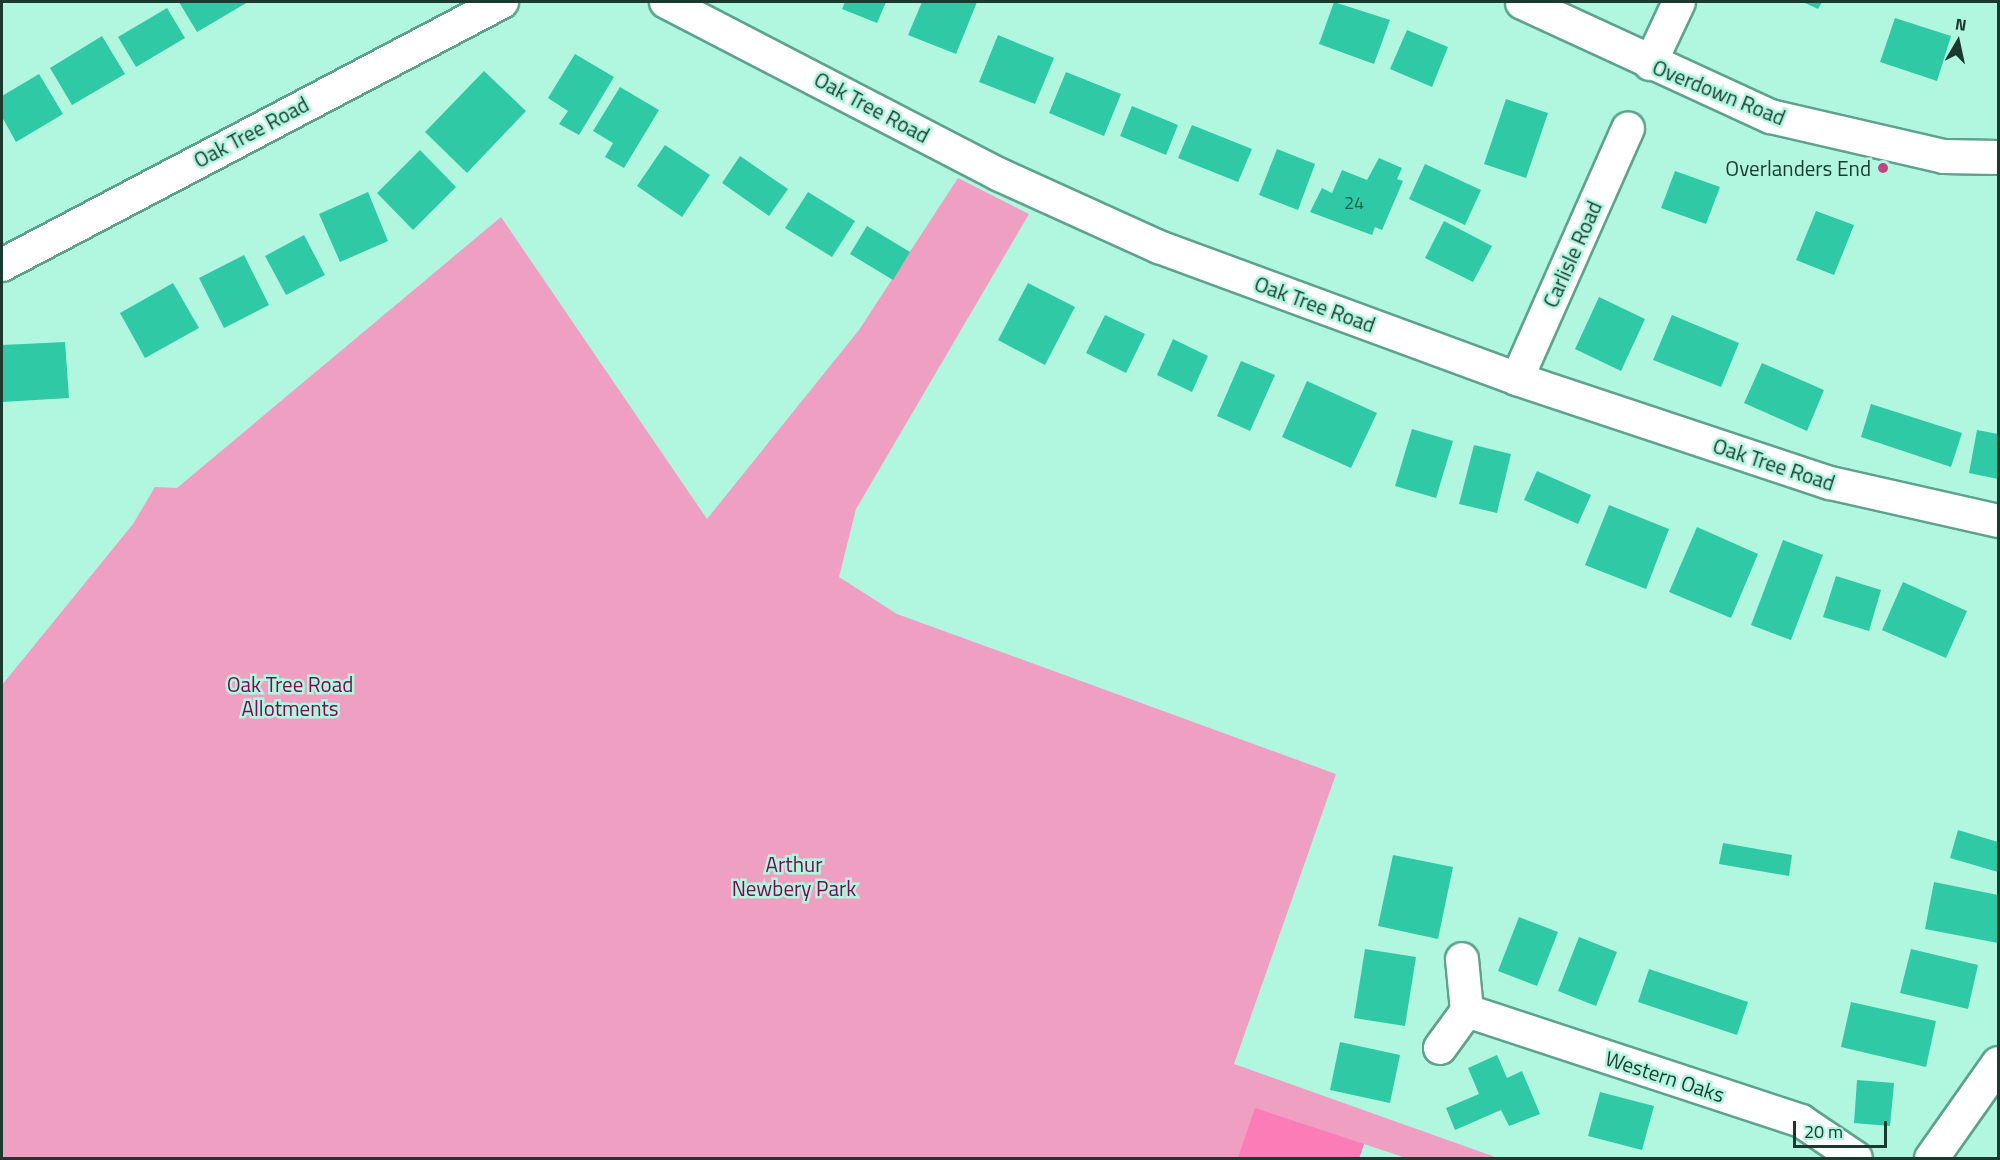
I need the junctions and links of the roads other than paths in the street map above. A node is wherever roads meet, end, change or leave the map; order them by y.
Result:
1 (502, 2) edge
2 (666, 2) edge
3 (1522, 2) edge
4 (1679, 2) edge
5 (1650, 64) junction
6 (1628, 129) dead end
7 (1998, 157) edge
8 (2, 265) edge
9 (1517, 379) junction
10 (1998, 521) edge
11 (1462, 959) dead end
12 (1467, 1011) junction
13 (1440, 1048) dead end
14 (1998, 1063) edge
15 (1856, 1158) edge
16 (1931, 1158) edge

1 - 8 street, Oak Tree Road
2 - 9 street, Oak Tree Road
3 - 5 street, Overdown Road
4 - 5 street
5 - 7 street, Overdown Road
6 - 9 street, Carlisle Road
9 - 10 street, Oak Tree Road
11 - 12 street
12 - 13 street
12 - 15 street, Western Oaks
14 - 16 street

